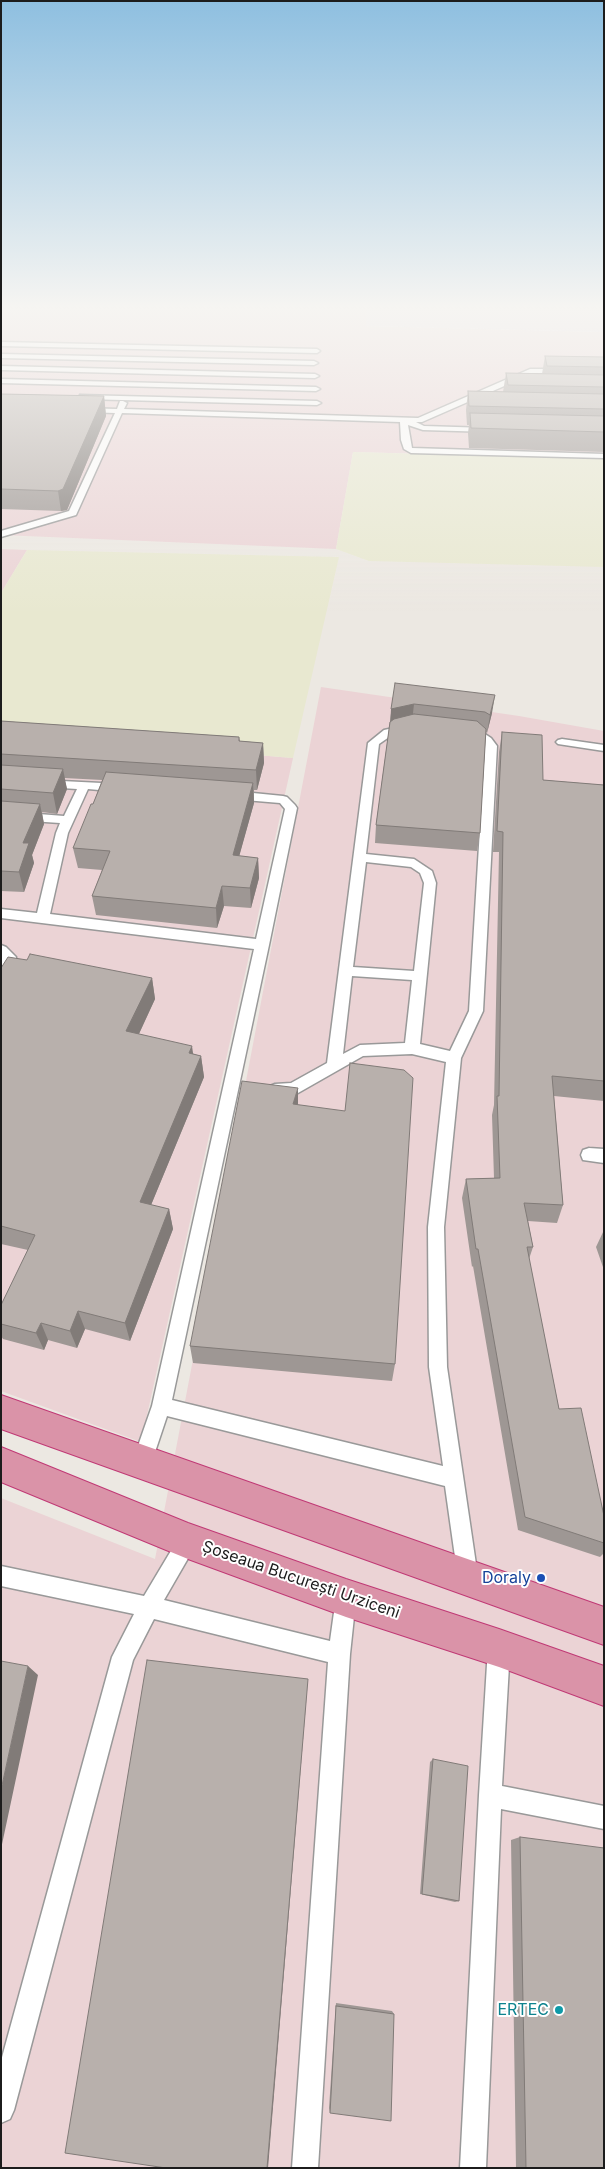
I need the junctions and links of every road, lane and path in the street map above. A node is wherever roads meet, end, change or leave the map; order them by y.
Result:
1 (120, 411) edge
2 (127, 411) edge
3 (441, 411) edge
4 (404, 420) junction
5 (499, 430) edge
6 (604, 456) edge
7 (1, 534) edge
8 (421, 728) edge
9 (458, 731) edge
10 (562, 742) dead end
11 (604, 748) edge
12 (38, 782) edge
13 (84, 786) junction
14 (133, 789) edge
15 (220, 794) edge
16 (1, 816) edge
17 (68, 820) junction
18 (360, 857) junction
19 (1, 913) edge
20 (43, 917) junction
21 (262, 945) junction
22 (1, 950) edge
23 (346, 970) junction
24 (420, 976) junction
25 (1, 986) edge
26 (412, 1048) junction
27 (454, 1058) junction
28 (334, 1065) junction
29 (265, 1091) edge
30 (247, 1092) edge
31 (228, 1094) junction
32 (161, 1406) junction
33 (1, 1412) edge
34 (1, 1464) edge
35 (142, 1464) junction
36 (454, 1479) junction
37 (188, 1541) junction
38 (1, 1576) edge
39 (468, 1579) junction
40 (346, 1598) junction
41 (148, 1607) junction
42 (604, 1626) edge
43 (499, 1648) junction
44 (339, 1654) junction
45 (604, 1686) edge
46 (490, 1795) junction
47 (604, 1818) edge
48 (1, 2110) edge
49 (305, 2168) edge
50 (473, 2168) edge

1 - 7 lane
2 - 4 lane
3 - 4 lane
4 - 5 lane
4 - 6 lane
8 - 18 lane
9 - 27 lane
10 - 11 lane
12 - 13 lane
13 - 14 lane
13 - 17 lane
15 - 21 lane
16 - 17 lane
17 - 20 lane
18 - 23 lane
18 - 24 lane
19 - 20 lane
20 - 21 lane
21 - 31 lane
22 - 25 lane
23 - 24 lane
23 - 28 lane
24 - 26 lane
26 - 27 lane
26 - 28 lane
27 - 36 lane
28 - 29 lane
30 - 31 lane
31 - 32 lane
32 - 35 lane
32 - 36 lane
33 - 35 highway
34 - 37 highway, Șoseaua București Urziceni
35 - 39 highway
36 - 39 lane
37 - 40 highway, Șoseaua București Urziceni
37 - 41 lane
38 - 41 lane
39 - 42 highway
40 - 43 highway, Șoseaua București Urziceni
40 - 44 lane
41 - 44 lane
41 - 48 lane
43 - 45 highway, Șoseaua București Urziceni
43 - 46 lane
44 - 49 lane
46 - 47 lane
46 - 50 lane

